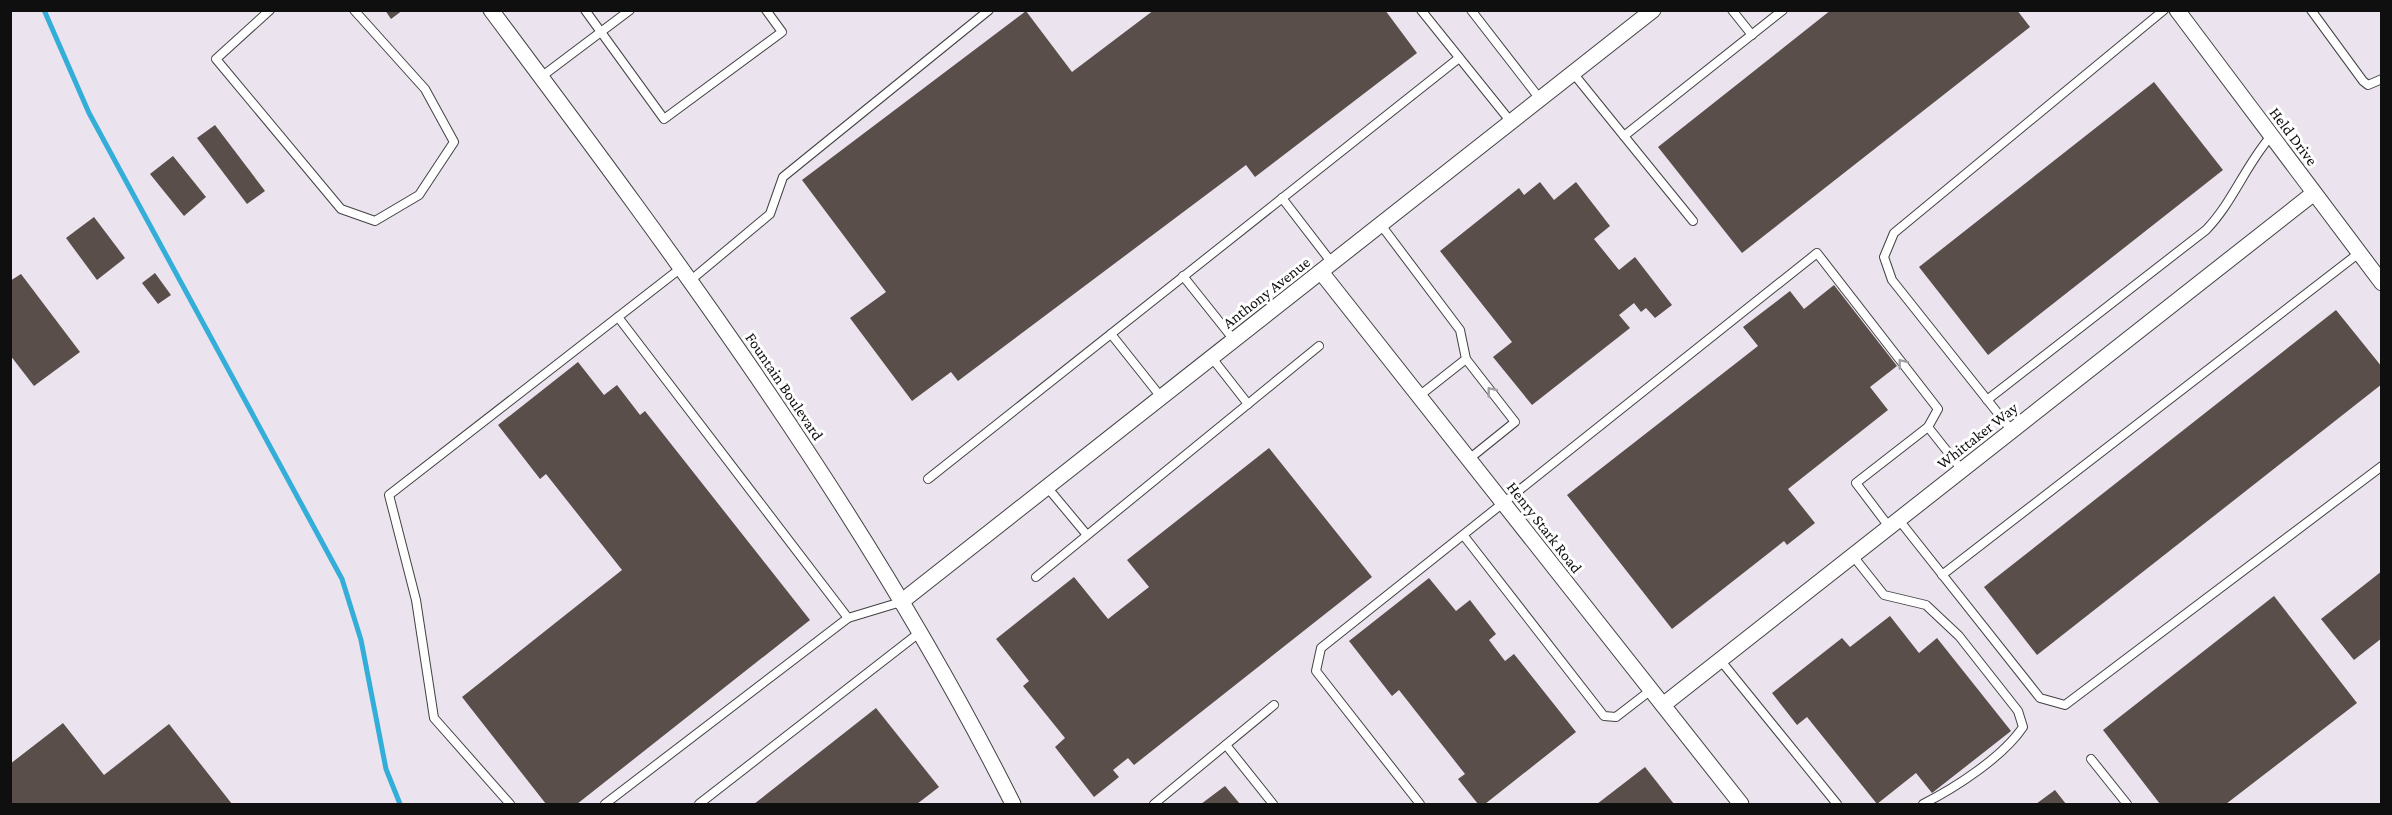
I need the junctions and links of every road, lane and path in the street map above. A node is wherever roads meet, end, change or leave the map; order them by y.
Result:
1 (270, 10) edge
2 (354, 10) edge
3 (490, 10) edge
4 (585, 10) edge
5 (630, 10) edge
6 (766, 10) edge
7 (989, 10) edge
8 (1420, 10) edge
9 (1471, 10) edge
10 (1653, 10) edge
11 (1732, 10) edge
12 (1783, 10) edge
13 (2164, 10) edge
14 (2177, 10) edge
15 (2311, 10) edge
16 (600, 33) junction
17 (1752, 35) junction
18 (1459, 58) junction
19 (1573, 73) junction
20 (541, 77) junction
21 (2382, 79) edge
22 (1540, 99) junction
23 (1511, 122) junction
24 (1624, 135) junction
25 (2271, 136) junction
26 (2314, 193) junction
27 (1282, 198) junction
28 (1693, 221) dead end
29 (1381, 225) junction
30 (2359, 253) junction
31 (682, 267) junction
32 (1326, 268) junction
33 (1184, 276) junction
34 (691, 280) junction
35 (2382, 283) edge
36 (618, 317) junction
37 (1111, 334) junction
38 (1234, 340) junction
39 (1319, 346) dead end
40 (1212, 358) junction
41 (1466, 359) junction
42 (1419, 396) junction
43 (1161, 397) junction
44 (1987, 400) junction
45 (1248, 404) junction
46 (1928, 427) junction
47 (2012, 431) junction
48 (1469, 459) junction
49 (2382, 466) edge
50 (1962, 470) junction
51 (928, 479) dead end
52 (1047, 487) junction
53 (1504, 504) junction
54 (1894, 524) junction
55 (1087, 535) junction
56 (1464, 536) junction
57 (1853, 556) junction
58 (1942, 575) junction
59 (1036, 577) dead end
60 (901, 602) junction
61 (848, 618) junction
62 (919, 633) junction
63 (1721, 661) junction
64 (1651, 690) junction
65 (1274, 705) dead end
66 (1662, 705) junction
67 (1226, 745) junction
68 (2091, 759) dead end
69 (510, 804) edge
70 (605, 804) edge
71 (699, 804) edge
72 (1013, 804) edge
73 (1154, 804) edge
74 (1273, 804) edge
75 (1420, 804) edge
76 (1741, 804) edge
77 (1837, 804) edge
78 (1923, 804) edge
79 (2127, 804) edge

1 - 2 lane
3 - 20 street, Fountain Boulevard
4 - 16 lane
5 - 16 lane
6 - 16 lane
7 - 34 lane
8 - 18 lane
9 - 22 lane
10 - 19 street, Anthony Avenue
11 - 17 lane
12 - 17 lane
13 - 44 lane
14 - 25 street, Held Drive
15 - 21 lane
16 - 20 lane
17 - 24 lane
18 - 23 lane
18 - 27 lane
19 - 22 street, Anthony Avenue
19 - 24 lane
20 - 31 street, Fountain Boulevard
22 - 23 street, Anthony Avenue
23 - 29 street, Anthony Avenue
24 - 28 lane
25 - 26 street, Held Drive
25 - 44 lane
26 - 30 street, Held Drive
26 - 47 street, Whittaker Way
27 - 32 lane
27 - 33 lane
29 - 32 street, Anthony Avenue
29 - 41 lane
30 - 35 street, Held Drive
30 - 58 lane
31 - 34 street, Fountain Boulevard
31 - 36 lane
32 - 38 street, Anthony Avenue
32 - 42 street, Henry Stark Road
33 - 37 lane
33 - 38 lane
34 - 60 street, Fountain Boulevard
36 - 61 lane
36 - 69 lane
37 - 43 lane
37 - 51 lane
38 - 40 street, Anthony Avenue
39 - 45 lane
40 - 43 street, Anthony Avenue
40 - 45 lane
41 - 42 lane
48 -> 41 lane
42 - 48 street, Henry Stark Road
43 - 52 street, Anthony Avenue
44 - 47 lane
45 - 55 lane
46 - 50 lane
46 -> 53 lane
46 - 54 lane
47 - 50 street, Whittaker Way
48 - 53 street, Henry Stark Road
49 - 58 lane
50 - 54 street, Whittaker Way
52 - 55 lane
52 - 60 street, Anthony Avenue
53 - 56 lane
53 - 64 street, Henry Stark Road
54 - 57 street, Whittaker Way
54 - 58 lane
55 - 59 lane
56 - 64 lane
56 - 75 lane
57 - 63 street, Whittaker Way
57 - 78 lane
60 - 61 lane
60 - 62 street, Fountain Boulevard
61 - 70 lane
62 - 71 lane
62 - 72 street, Fountain Boulevard
63 - 66 street, Whittaker Way
63 - 77 lane
64 - 66 street, Henry Stark Road
65 - 67 lane
66 - 76 street, Henry Stark Road
67 - 73 lane
67 - 74 lane
68 - 79 lane

